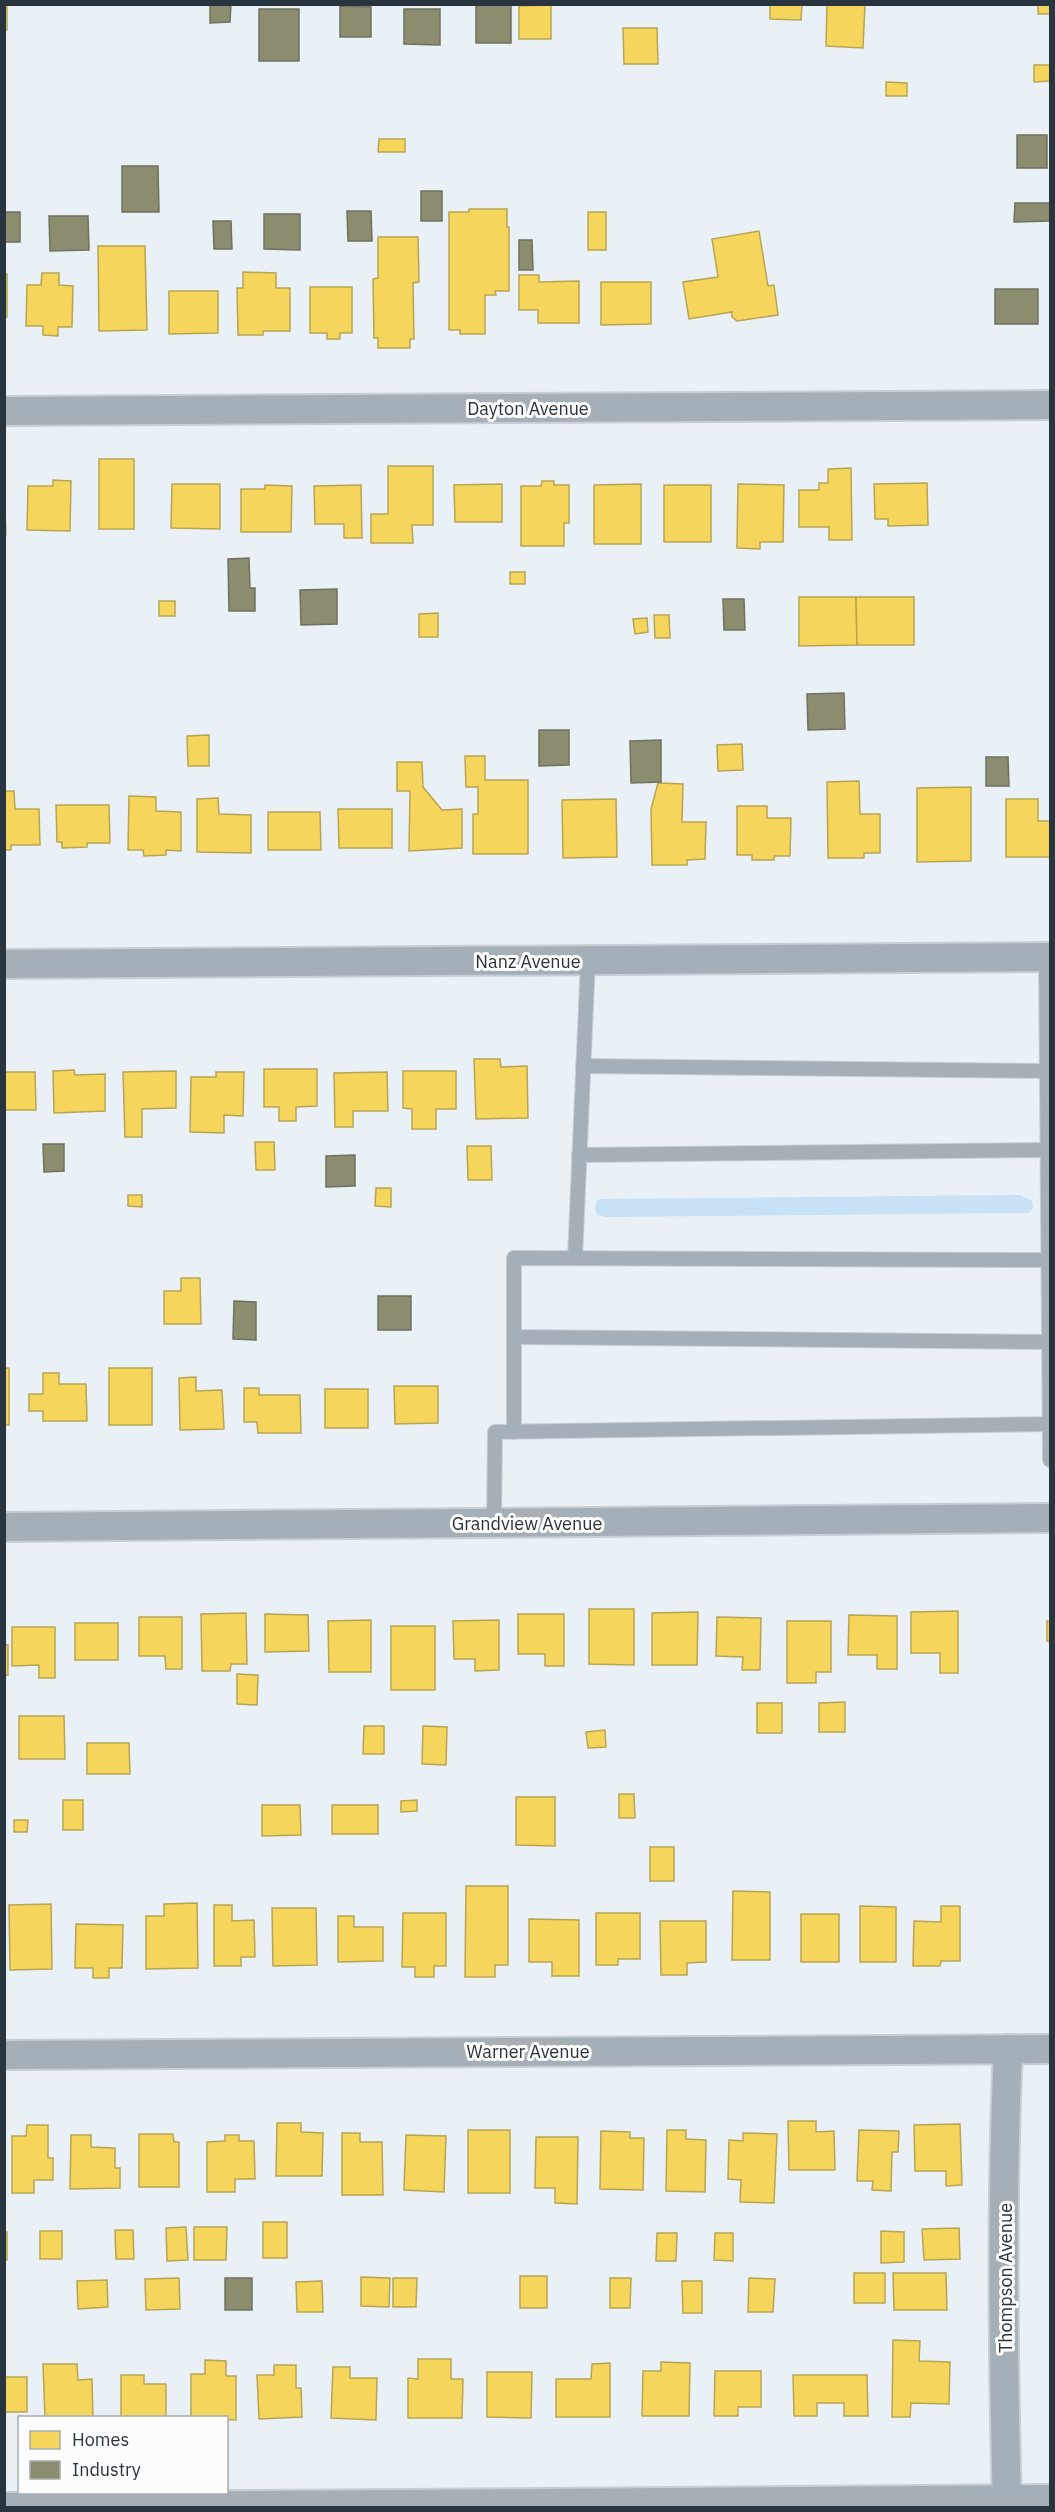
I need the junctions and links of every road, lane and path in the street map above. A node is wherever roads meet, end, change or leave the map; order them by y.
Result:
1 (1050, 405) edge
2 (4, 411) edge
3 (1048, 957) edge
4 (588, 960) junction
5 (4, 964) edge
6 (583, 1066) junction
7 (1049, 1071) edge
8 (1049, 1150) edge
9 (579, 1155) junction
10 (1050, 1226) edge
11 (575, 1258) junction
12 (1049, 1260) junction
13 (514, 1337) junction
14 (1049, 1342) edge
15 (1050, 1424) edge
16 (514, 1432) junction
17 (1050, 1460) edge
18 (1050, 1518) edge
19 (494, 1523) junction
20 (4, 1527) edge
21 (1008, 2049) junction
22 (1050, 2049) edge
23 (4, 2055) edge
24 (1050, 2499) edge
25 (1007, 2503) edge
26 (4, 2507) edge

1 - 2 street, Dayton Avenue
3 - 4 street, Nanz Avenue
3 - 7 lane
4 - 5 street, Nanz Avenue
4 - 6 lane
6 - 7 lane
6 - 9 lane
7 - 8 lane
8 - 9 lane
8 - 10 lane
9 - 11 lane
10 - 12 lane
11 - 12 lane
11 - 13 lane
12 - 14 lane
13 - 14 lane
13 - 16 lane
14 - 15 lane
15 - 16 lane
15 - 17 lane
16 - 19 lane
18 - 19 street, Grandview Avenue
19 - 20 street, Grandview Avenue
21 - 22 street, Warner Avenue
21 - 23 street, Warner Avenue
21 - 25 street, Thompson Avenue
24 - 25 street
25 - 26 street

